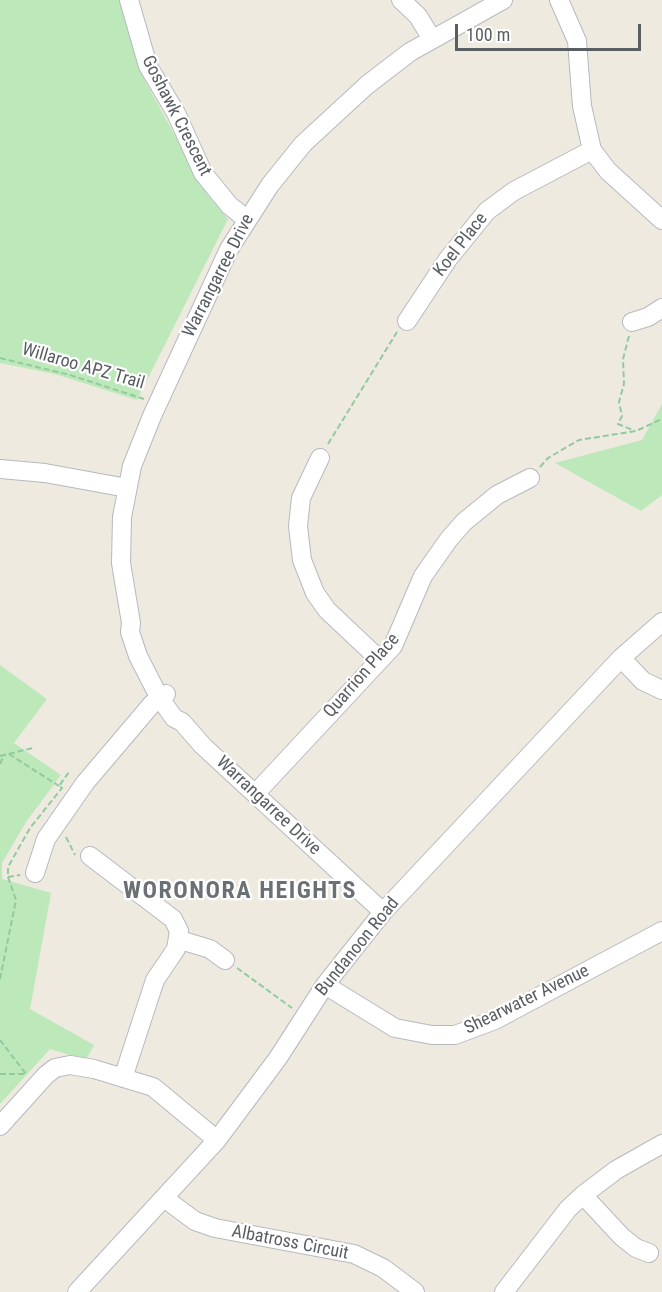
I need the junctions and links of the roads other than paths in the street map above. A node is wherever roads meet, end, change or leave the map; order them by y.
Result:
1 (129, 0) edge
2 (401, 0) edge
3 (503, 0) edge
4 (559, 0) edge
5 (432, 39) junction
6 (592, 150) junction
7 (246, 219) junction
8 (662, 220) edge
9 (662, 308) edge
10 (407, 321) road end
11 (632, 322) dead end
12 (320, 458) road end
13 (0, 469) edge
14 (530, 478) road end
15 (127, 488) junction
16 (662, 622) edge
17 (621, 658) junction
18 (380, 660) junction
19 (662, 690) edge
20 (163, 695) junction
21 (255, 794) junction
22 (90, 856) road end
23 (35, 873) dead end
24 (383, 912) junction
25 (662, 931) edge
26 (180, 940) junction
27 (225, 960) road end
28 (325, 985) junction
29 (119, 1078) junction
30 (0, 1125) edge
31 (217, 1140) junction
32 (662, 1144) edge
33 (583, 1195) junction
34 (164, 1198) junction
35 (648, 1253) dead end
36 (77, 1292) edge
37 (415, 1292) edge
38 (504, 1292) edge

1 - 7 street, Goshawk Crescent
2 - 5 street
3 - 5 street, Warrangarree Drive
4 - 6 street
5 - 7 street, Warrangarree Drive
6 - 8 street
6 - 10 street, Koel Place
7 - 15 street, Warrangarree Drive
9 - 11 street
12 - 18 street
13 - 15 street
14 - 18 street, Quarrion Place
15 - 20 street, Warrangarree Drive
16 - 17 street, Bundanoon Road
17 - 19 street
17 - 24 street, Bundanoon Road
18 - 21 street, Quarrion Place
20 - 21 street, Warrangarree Drive
20 - 23 street
21 - 24 street, Warrangarree Drive
22 - 26 street
24 - 28 street, Bundanoon Road
25 - 28 street, Shearwater Avenue
26 - 27 street
26 - 29 street
28 - 31 street, Bundanoon Road
29 - 30 street
29 - 31 street
31 - 34 street, Bundanoon Road
32 - 33 street
33 - 35 street
33 - 38 street
34 - 36 street, Bundanoon Road
34 - 37 street, Albatross Circuit

